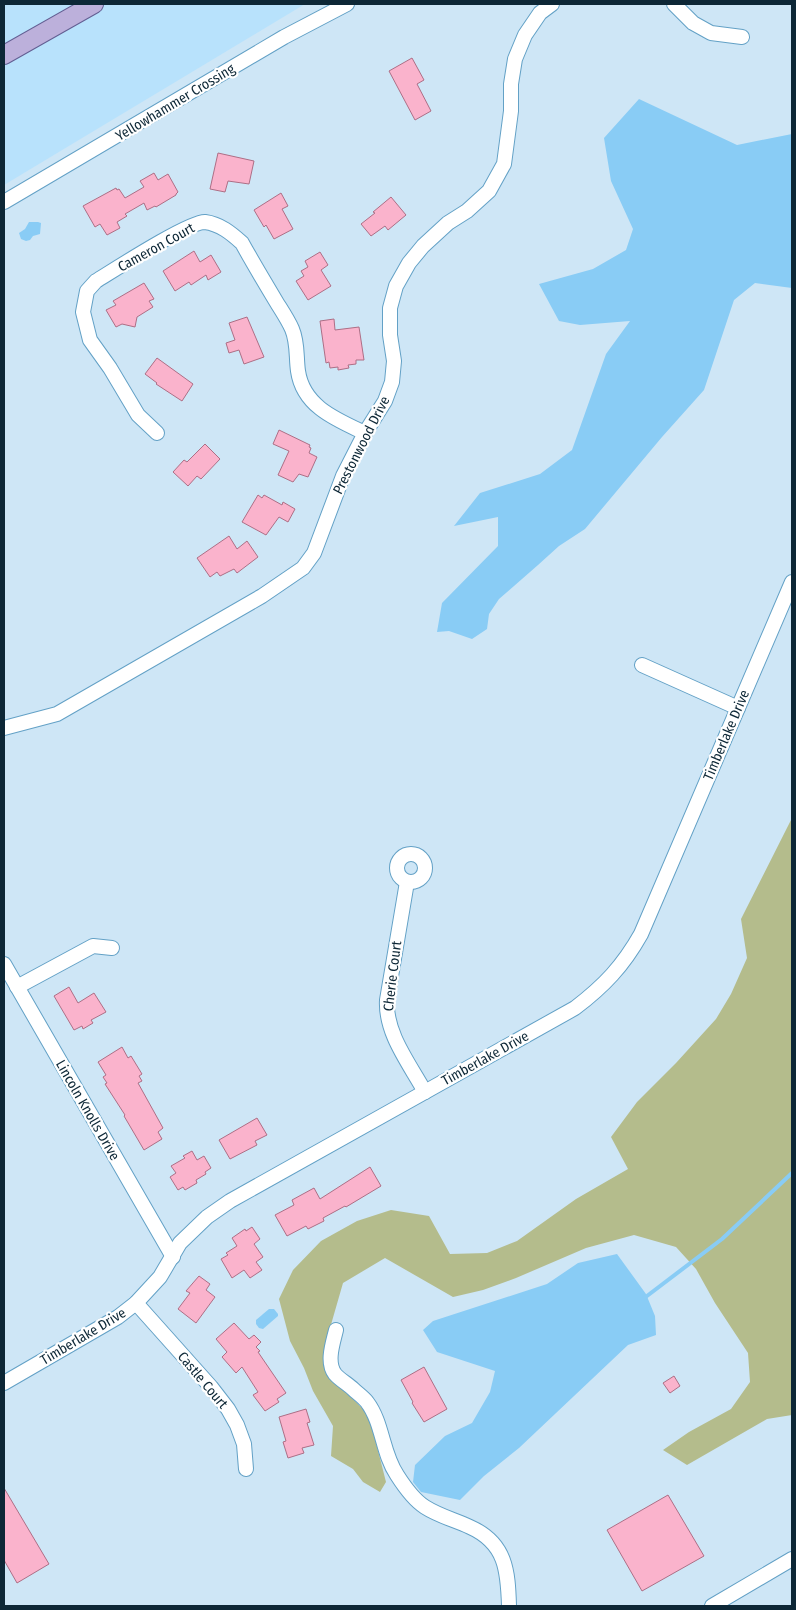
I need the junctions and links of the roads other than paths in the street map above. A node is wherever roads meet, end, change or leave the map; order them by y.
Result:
1 (94, 4) edge
2 (347, 4) edge
3 (552, 4) edge
4 (674, 4) edge
5 (742, 37) dead end
6 (4, 55) edge
7 (4, 202) edge
8 (157, 433) dead end
9 (364, 433) junction
10 (792, 582) edge
11 (642, 665) dead end
12 (738, 708) junction
13 (4, 728) edge
14 (406, 882) dead end
15 (112, 948) dead end
16 (4, 964) edge
17 (17, 987) junction
18 (425, 1092) junction
19 (172, 1257) junction
20 (136, 1303) junction
21 (336, 1330) dead end
22 (4, 1382) edge
23 (246, 1469) dead end
24 (792, 1559) edge
25 (509, 1606) edge
26 (712, 1606) edge

1 - 6 main road
2 - 7 street, Yellowhammer Crossing
3 - 9 street, Prestonwood Drive
4 - 5 street
8 - 9 street, Cameron Court
9 - 13 street, Prestonwood Drive
10 - 12 street, Timberlake Drive
11 - 12 street
12 - 18 street, Timberlake Drive
14 - 18 street, Cherie Court
15 - 17 street
16 - 17 street, Lincoln Knolls Drive
17 - 19 street, Lincoln Knolls Drive
18 - 19 street, Timberlake Drive
19 - 20 street, Timberlake Drive
20 - 22 street, Timberlake Drive
20 - 23 street, Castle Court
21 - 25 street
24 - 26 street

